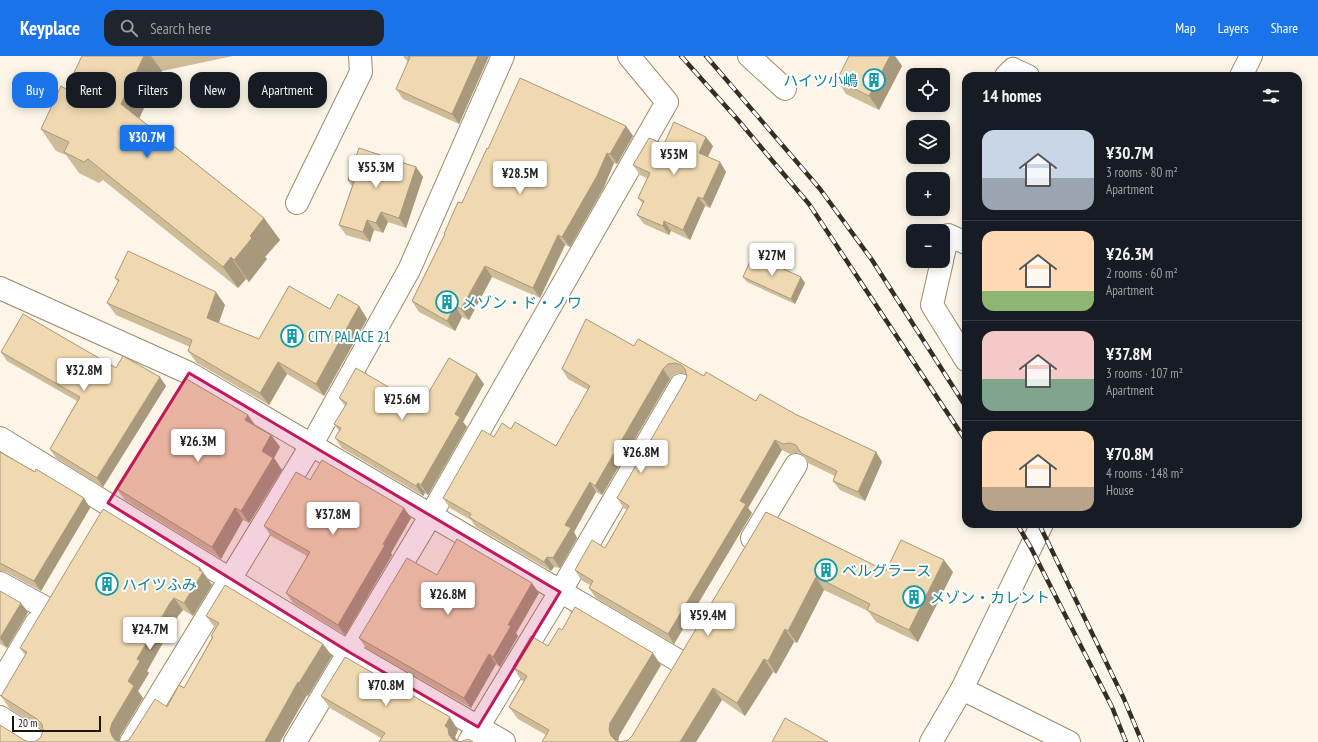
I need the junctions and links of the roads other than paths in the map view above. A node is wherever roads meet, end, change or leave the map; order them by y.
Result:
1 (360, 56) edge
2 (503, 56) edge
3 (629, 56) edge
4 (749, 56) edge
5 (1251, 56) edge
6 (1010, 72) edge
7 (1019, 72) edge
8 (1243, 72) edge
9 (785, 89) dead end
10 (297, 203) dead end
11 (950, 236) edge
12 (962, 241) edge
13 (940, 268) edge
14 (0, 288) edge
15 (962, 354) edge
16 (189, 373) junction
17 (681, 385) edge
18 (177, 392) edge
19 (0, 438) edge
20 (312, 444) junction
21 (796, 465) dead end
22 (112, 497) junction
23 (431, 515) junction
24 (96, 523) edge
25 (1040, 528) edge
26 (743, 553) edge
27 (230, 579) junction
28 (0, 583) edge
29 (57, 588) edge
30 (560, 592) junction
31 (46, 608) junction
32 (349, 652) junction
33 (667, 681) edge
34 (0, 684) edge
35 (962, 689) junction
36 (0, 717) edge
37 (474, 734) edge
38 (39, 742) edge
39 (131, 742) edge
40 (295, 742) edge
41 (504, 742) edge
42 (931, 742) edge
43 (1069, 742) edge

1 - 10 street
2 - 20 street
3 - 23 street
4 - 9 street
5 - 8 street
6 - 7 street
11 - 12 street
13 - 15 street
14 - 16 street
16 - 18 street
16 - 20 street
17 - 30 street
19 - 22 street
20 - 23 street
20 - 27 street
21 - 26 street
22 - 24 street
22 - 27 street
23 - 30 street
23 - 32 street
25 - 35 street
27 - 32 street
27 - 39 street
28 - 31 street
29 - 31 street
30 - 33 street
30 - 37 street
31 - 34 street
32 - 37 street
32 - 40 street
35 - 42 street
35 - 43 street
36 - 38 street
37 - 41 street

